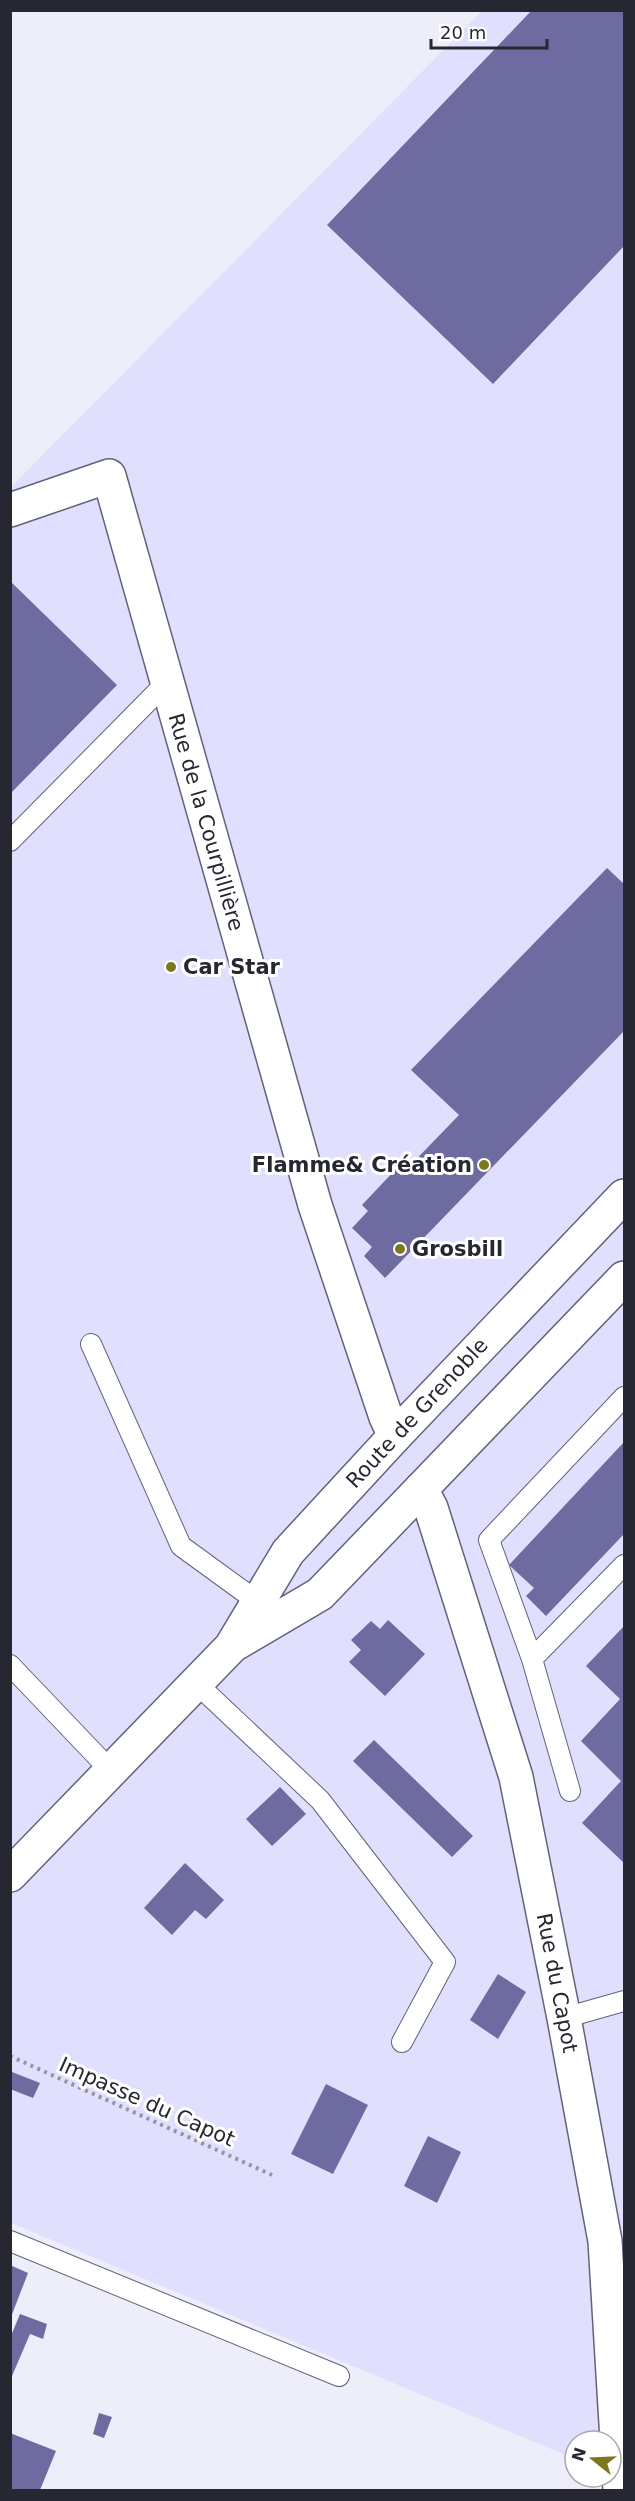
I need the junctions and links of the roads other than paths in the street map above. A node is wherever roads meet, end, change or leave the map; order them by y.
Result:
1 (10, 510) edge
2 (167, 682) junction
3 (10, 841) edge
4 (624, 1196) edge
5 (624, 1278) edge
6 (91, 1344) dead end
7 (624, 1397) edge
8 (394, 1436) junction
9 (421, 1489) junction
10 (624, 1565) edge
11 (258, 1602) junction
12 (231, 1647) junction
13 (532, 1659) junction
14 (10, 1665) edge
15 (196, 1683) junction
16 (111, 1772) junction
17 (570, 1791) dead end
18 (10, 1875) edge
19 (624, 2001) edge
20 (564, 2018) junction
21 (402, 2042) dead end
22 (10, 2241) edge
23 (339, 2376) dead end
24 (620, 2490) edge

1 - 2 street, Rue de la Courpillière
2 - 3 lane
2 - 8 street, Rue de la Courpillière
4 - 8 street, Route de Grenoble
5 - 9 street, Route de Grenoble
6 - 11 lane
7 - 13 lane
8 - 11 street, Route de Grenoble
9 - 12 street, Route de Grenoble
9 - 20 street, Rue du Capot
10 - 13 lane
11 - 12 street, Route de Grenoble
12 - 15 street, Route de Grenoble
13 - 17 lane
14 - 16 lane
15 - 16 street, Route de Grenoble
15 - 21 lane
16 - 18 street, Route de Grenoble
19 - 20 lane
20 - 24 street, Rue du Capot
22 - 23 lane

